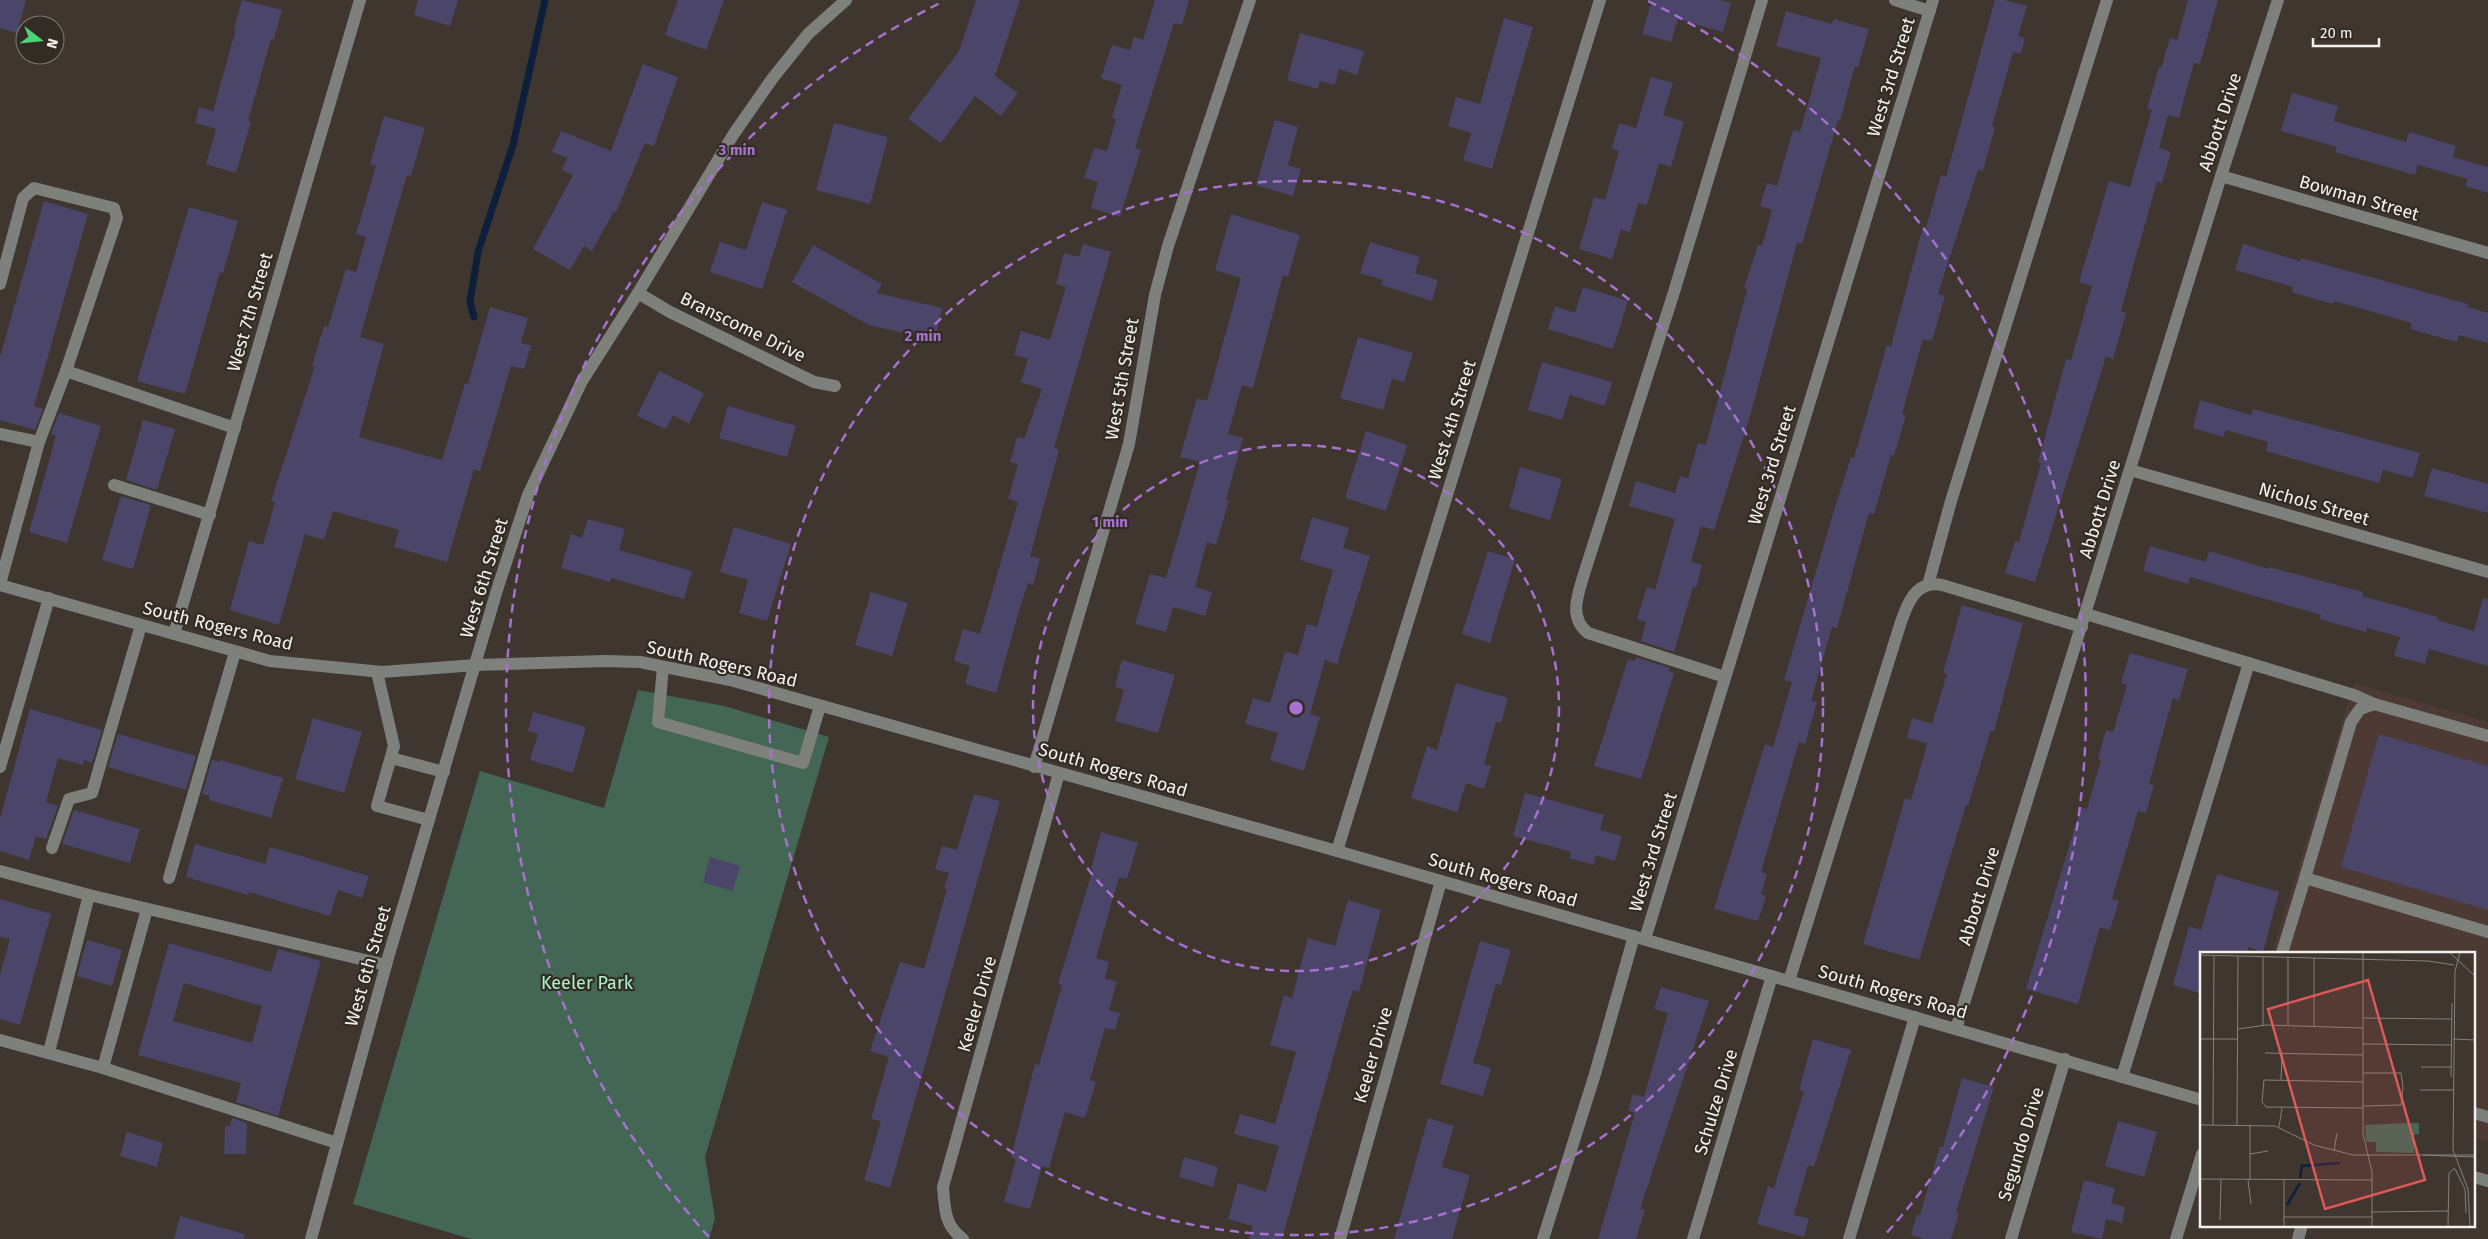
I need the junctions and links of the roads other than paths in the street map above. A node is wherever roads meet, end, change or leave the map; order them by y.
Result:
1 (360, 0) edge
2 (846, 0) edge
3 (1250, 0) edge
4 (1600, 0) edge
5 (1762, 0) edge
6 (1895, 0) edge
7 (2107, 0) edge
8 (2278, 0) edge
9 (1932, 5) edge
10 (2221, 176) junction
11 (2488, 253) edge
12 (0, 284) edge
13 (638, 293) junction
14 (66, 371) junction
15 (835, 386) dead end
16 (235, 428) junction
17 (0, 434) edge
18 (39, 442) junction
19 (2130, 470) junction
20 (114, 485) dead end
21 (210, 515) junction
22 (2488, 572) edge
23 (0, 584) edge
24 (1928, 585) junction
25 (49, 598) junction
26 (2086, 614) junction
27 (141, 625) junction
28 (2082, 627) junction
29 (174, 634) junction
30 (235, 652) junction
31 (2249, 663) junction
32 (476, 665) junction
33 (663, 667) junction
34 (378, 672) junction
35 (1725, 677) junction
36 (2374, 704) junction
37 (820, 706) junction
38 (2488, 736) edge
39 (391, 758) junction
40 (0, 767) edge
41 (1034, 767) junction
42 (444, 772) junction
43 (1059, 774) junction
44 (429, 820) junction
45 (52, 848) dead end
46 (1337, 850) junction
47 (0, 871) edge
48 (169, 878) dead end
49 (2305, 878) junction
50 (1441, 881) junction
51 (89, 895) junction
52 (147, 909) junction
53 (2488, 932) edge
54 (1639, 938) junction
55 (2282, 952) edge
56 (386, 965) junction
57 (1772, 976) junction
58 (1789, 981) junction
59 (1915, 1017) junction
60 (1956, 1029) junction
61 (0, 1040) edge
62 (49, 1052) junction
63 (2065, 1059) junction
64 (103, 1068) junction
65 (2122, 1077) junction
66 (2200, 1099) edge
67 (337, 1144) junction
68 (2200, 1161) edge
69 (2302, 1226) edge
70 (311, 1239) edge
71 (963, 1239) edge
72 (1340, 1239) edge
73 (1543, 1239) edge
74 (1693, 1239) edge
75 (1849, 1239) edge
76 (2012, 1239) edge
77 (2176, 1239) edge
78 (2298, 1239) edge

1 - 16 street, West 7th Street
2 - 13 street, West 6th Street
3 - 41 street, West 5th Street
4 - 46 street, West 4th Street
5 - 35 street
6 - 9 street
7 - 24 street
8 - 10 street, Abbott Drive
9 - 35 street, West 3rd Street
10 - 11 street, Bowman Street
10 - 19 street, Abbott Drive
12 - 14 street
13 - 15 street, Branscome Drive
13 - 32 street, West 6th Street
14 - 16 street
14 - 18 street
16 - 21 street, West 7th Street
17 - 18 street
18 - 23 street
19 - 22 street, Nichols Street
19 - 26 street, Abbott Drive
20 - 21 street
21 - 29 street, West 7th Street
23 - 25 street, South Rogers Road
24 - 28 street
24 - 58 street
25 - 27 street, South Rogers Road
25 - 40 street
26 - 28 street, Abbott Drive
26 - 31 street
27 - 29 street, South Rogers Road
27 - 45 street
28 - 60 street, Abbott Drive
29 - 30 street, South Rogers Road
30 - 34 street, South Rogers Road
30 - 48 street
31 - 36 street
31 - 65 street
32 - 33 street, South Rogers Road
32 - 34 street, South Rogers Road
32 - 42 street, West 6th Street
33 - 37 street, South Rogers Road
33 - 37 street
34 - 39 street
35 - 54 street, West 3rd Street
36 - 38 street
36 - 49 street
37 - 41 street, South Rogers Road
39 - 42 street
39 - 44 street
41 - 43 street, South Rogers Road
42 - 44 street, West 6th Street
43 - 46 street, South Rogers Road
43 - 71 street, Keeler Drive
44 - 56 street, West 6th Street
46 - 50 street, South Rogers Road
47 - 51 street
49 - 53 street
49 - 55 street
50 - 54 street, South Rogers Road
50 - 72 street, Keeler Drive
51 - 52 street
51 - 62 street
52 - 56 street
52 - 64 street
54 - 57 street, South Rogers Road
54 - 73 street, West 3rd Street
56 - 67 street, West 6th Street
57 - 58 street, South Rogers Road
57 - 74 street, Schulze Drive
58 - 59 street, South Rogers Road
59 - 60 street, South Rogers Road
59 - 75 street
60 - 63 street, South Rogers Road
61 - 62 street
62 - 64 street
63 - 65 street, South Rogers Road
63 - 76 street, Segundo Drive
64 - 67 street
65 - 66 street, South Rogers Road
67 - 70 street, West 6th Street
68 - 77 street
69 - 78 street

